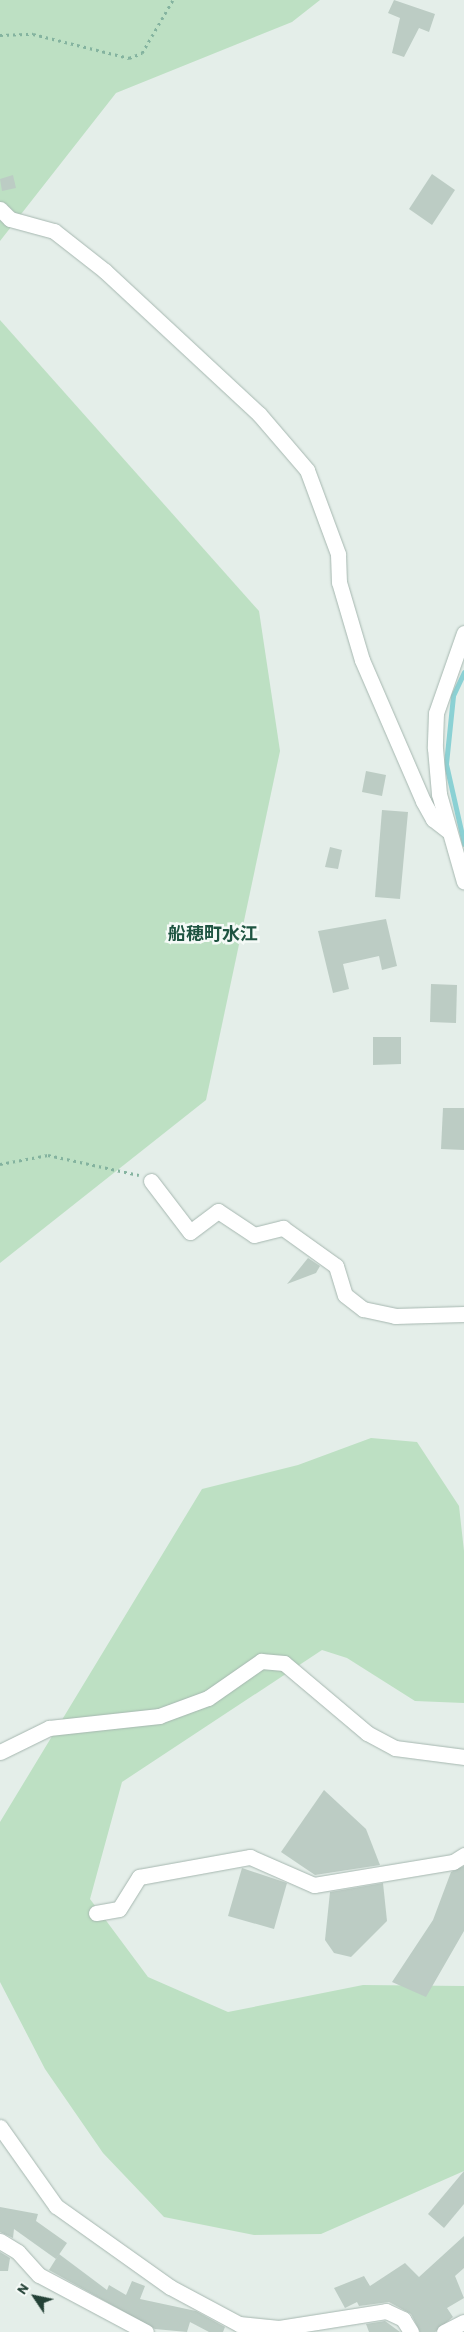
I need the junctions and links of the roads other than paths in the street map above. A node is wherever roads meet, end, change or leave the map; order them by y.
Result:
1 (0, 209) edge
2 (464, 633) edge
3 (447, 830) junction
4 (464, 882) edge
5 (151, 1181) road end
6 (464, 1314) edge
7 (0, 1752) edge
8 (464, 1757) edge
9 (464, 1855) edge
10 (96, 1914) dead end
11 (0, 2127) edge
12 (0, 2241) edge
13 (464, 2322) edge
14 (279, 2328) junction
15 (146, 2332) edge
16 (264, 2332) edge
17 (411, 2332) edge
18 (444, 2332) edge

1 - 3 street
2 - 3 street
3 - 4 street
5 - 6 street
7 - 8 street
9 - 10 street
11 - 14 street
12 - 15 street
13 - 18 street
14 - 16 street
14 - 17 street

